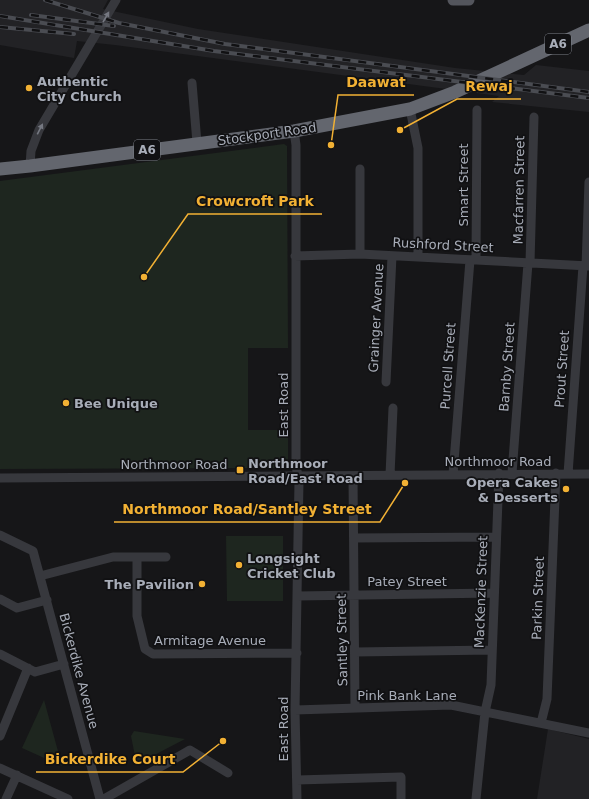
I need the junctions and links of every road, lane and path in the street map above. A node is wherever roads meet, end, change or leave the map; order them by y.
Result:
1 (116, 0) edge
2 (453, 0) edge
3 (469, 0) edge
4 (589, 30) edge
5 (192, 83) dead end
6 (410, 109) junction
7 (477, 110) dead end
8 (534, 117) dead end
9 (294, 131) junction
10 (197, 143) junction
11 (30, 166) junction
12 (0, 169) edge
13 (360, 169) dead end
14 (589, 182) edge
15 (360, 254) junction
16 (296, 256) junction
17 (392, 256) junction
18 (418, 257) junction
19 (473, 260) junction
20 (529, 263) junction
21 (586, 266) edge
22 (386, 382) dead end
23 (394, 408) dead end
24 (499, 473) junction
25 (512, 473) junction
26 (556, 473) junction
27 (453, 474) junction
28 (568, 474) junction
29 (589, 474) edge
30 (390, 475) junction
31 (297, 476) junction
32 (353, 476) junction
33 (0, 478) edge
34 (0, 535) edge
35 (354, 538) junction
36 (496, 538) junction
37 (137, 557) junction
38 (166, 557) dead end
39 (40, 576) junction
40 (494, 593) junction
41 (354, 594) junction
42 (297, 596) junction
43 (0, 599) edge
44 (47, 600) junction
45 (492, 650) junction
46 (355, 652) junction
47 (297, 653) junction
48 (0, 654) edge
49 (64, 664) junction
50 (28, 668) junction
51 (355, 708) junction
52 (296, 710) junction
53 (485, 712) junction
54 (541, 723) junction
55 (589, 733) edge
56 (0, 736) edge
57 (0, 768) edge
58 (228, 772) dead end
59 (17, 776) junction
60 (296, 780) junction
61 (6, 799) edge
62 (68, 799) edge
63 (100, 799) edge
64 (104, 799) edge
65 (296, 799) edge
66 (401, 799) edge
67 (476, 799) edge

11 -> 1 street
2 - 3 main road
4 - 6 highway, Stockport Road / A6
5 - 10 street
6 - 9 highway, Stockport Road / A6
6 - 18 street
7 - 19 street, Smart Street
8 - 20 street, Macfarren Street
9 - 10 highway, Stockport Road / A6
9 - 16 street, East Road
10 - 11 highway, Stockport Road / A6
11 - 12 highway, Stockport Road / A6
13 - 15 street
14 - 21 street, Prout Street
15 - 16 street, Rushford Street
15 - 17 street, Rushford Street
16 - 31 street, East Road
17 - 18 street, Rushford Street
17 - 22 street, Grainger Avenue
18 - 19 street, Rushford Street
19 - 20 street, Rushford Street
19 - 27 street, Purcell Street
20 - 21 street, Rushford Street
20 - 25 street, Barnby Street
21 - 28 street, Prout Street
23 - 30 street
24 - 25 street, Northmoor Road
24 - 27 street, Northmoor Road
24 - 36 street, MacKenzie Street
25 - 26 street, Northmoor Road
26 - 28 street, Northmoor Road
26 - 54 street, Parkin Street
27 - 30 street, Northmoor Road
28 - 29 street, Northmoor Road
30 - 32 street, Northmoor Road
31 - 32 street, Northmoor Road
31 - 33 street, Northmoor Road
31 - 42 street, East Road
32 - 35 street, Santley Street
34 - 39 street, Bickerdike Avenue
35 - 36 street
35 - 41 street, Santley Street
36 - 40 street, MacKenzie Street
37 - 38 street
37 - 39 street
37 - 47 street, Armitage Avenue
39 - 44 street, Bickerdike Avenue
40 - 41 street, Patey Street
40 - 45 street, MacKenzie Street
41 - 42 street, Patey Street
41 - 46 street, Santley Street
42 - 47 street, East Road
43 - 44 street
44 - 49 street, Bickerdike Avenue
45 - 46 street
45 - 53 street, MacKenzie Street
46 - 51 street, Santley Street
47 - 52 street, East Road
48 - 50 street
49 - 50 street
49 - 63 street, Bickerdike Avenue
50 - 56 street
51 - 52 street, Pink Bank Lane
51 - 53 street, Pink Bank Lane
52 - 60 street, East Road
53 - 54 street, Pink Bank Lane
53 - 67 street, MacKenzie Street
54 - 55 street, Pink Bank Lane
57 - 59 street
58 - 64 street
59 - 61 street
59 - 62 street
60 - 65 street, East Road
60 - 66 street

